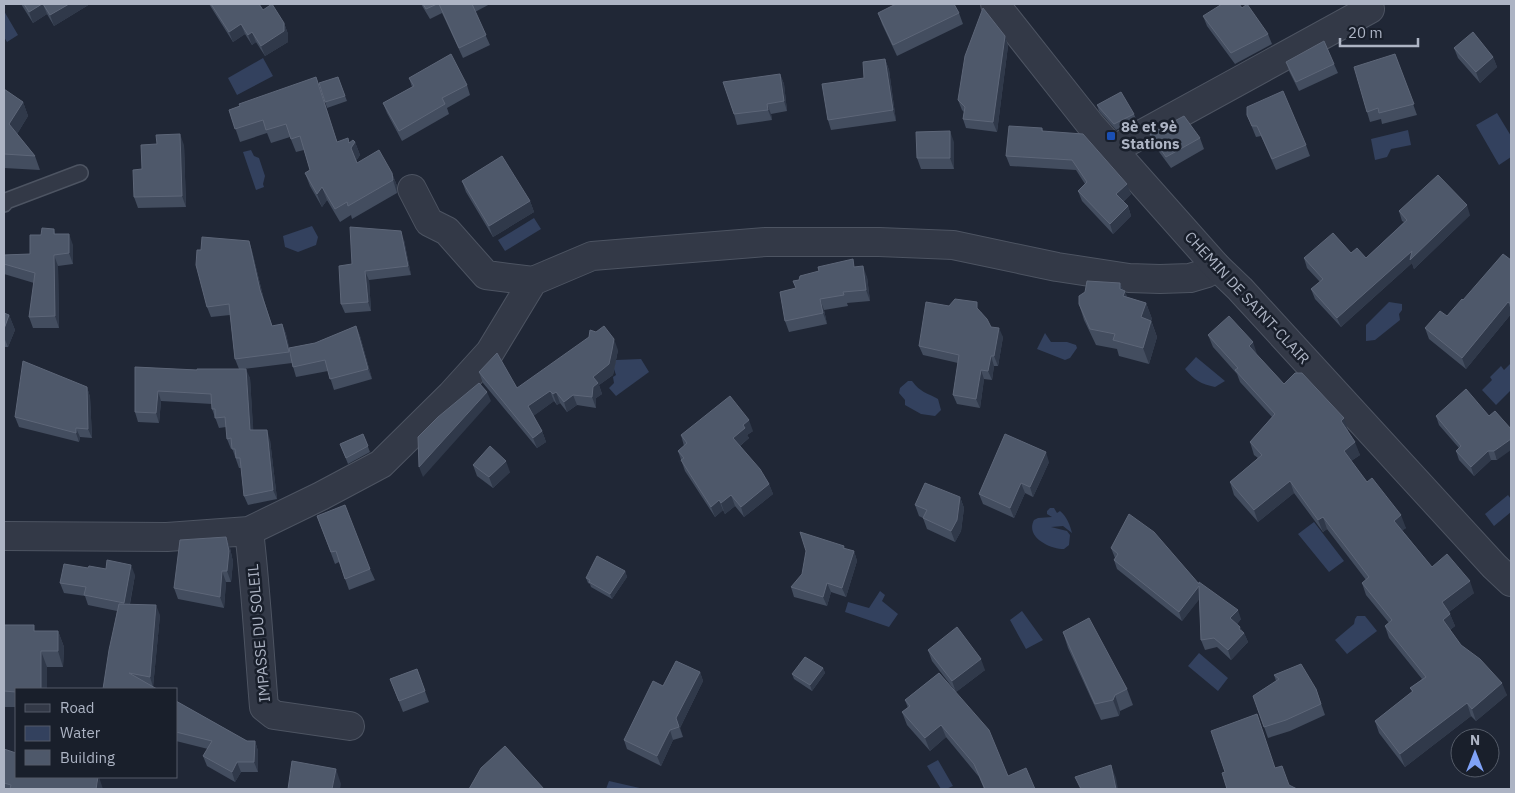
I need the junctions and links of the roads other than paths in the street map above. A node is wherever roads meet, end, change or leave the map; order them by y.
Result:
1 (995, 4) edge
2 (1372, 6) edge
3 (1112, 150) junction
4 (80, 173) dead end
5 (412, 189) dead end
6 (4, 204) edge
7 (1216, 266) junction
8 (532, 281) junction
9 (249, 531) junction
10 (4, 536) edge
11 (1511, 582) edge
12 (350, 726) dead end

1 - 3 street, CHEMIN DE SAINT-CLAIR
2 - 3 street
3 - 7 street, CHEMIN DE SAINT-CLAIR
4 - 6 lane
5 - 8 street
7 - 8 street
7 - 11 street, CHEMIN DE SAINT-CLAIR
8 - 9 street
9 - 10 street
9 - 12 street, IMPASSE DU SOLEIL

